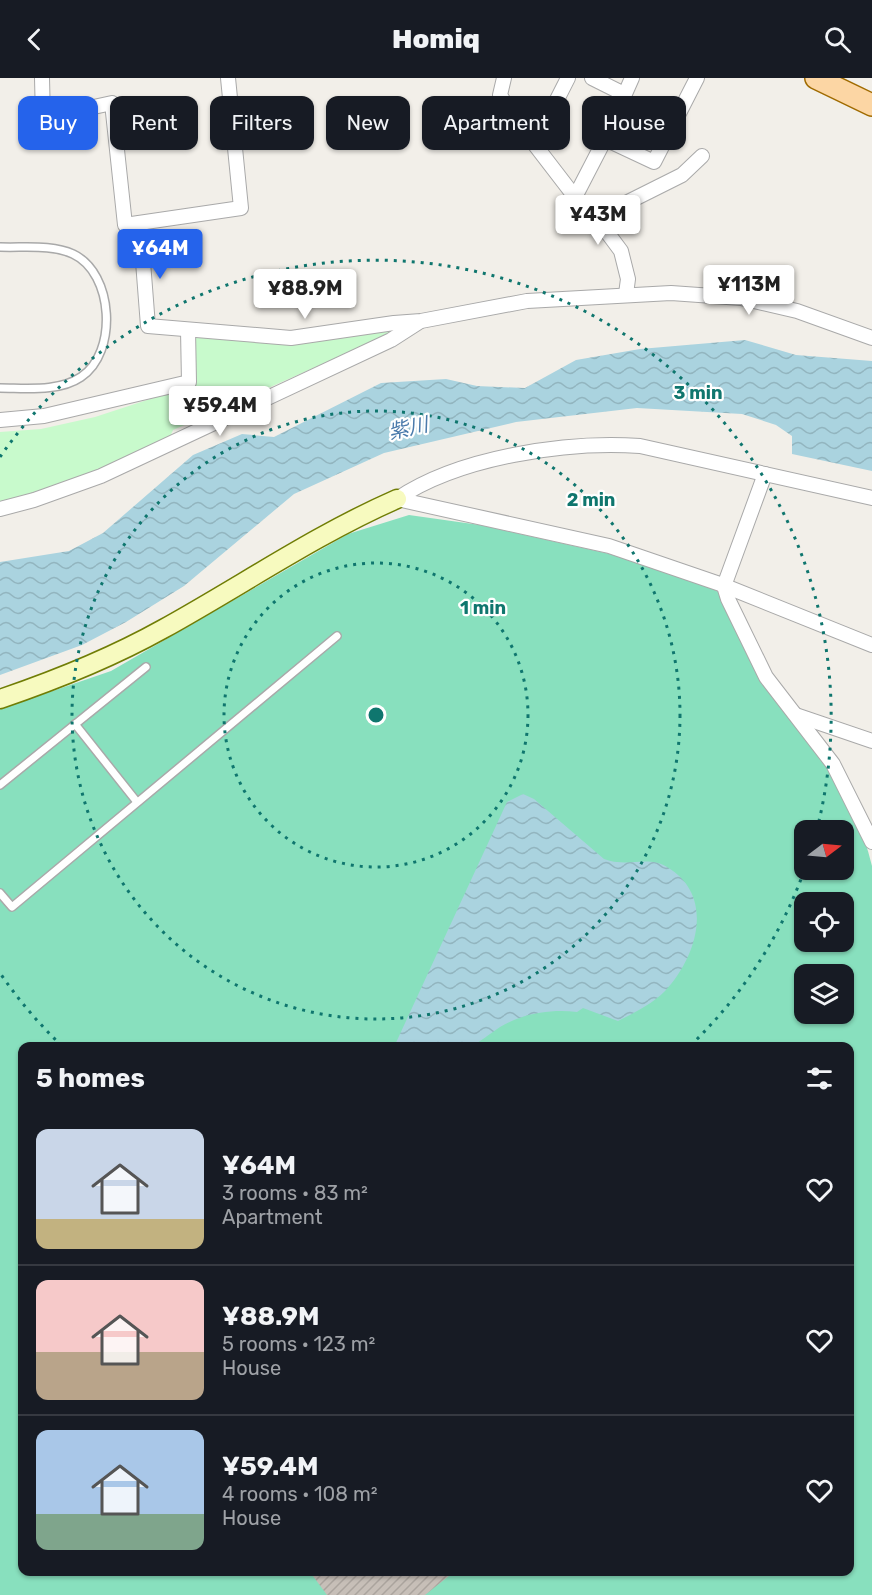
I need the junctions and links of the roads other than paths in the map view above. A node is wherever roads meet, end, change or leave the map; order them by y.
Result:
1 (42, 78) edge
2 (228, 78) edge
3 (504, 78) edge
4 (568, 78) edge
5 (592, 78) edge
6 (632, 78) edge
7 (697, 78) edge
8 (816, 78) edge
9 (624, 94) joint
10 (501, 96) edge
11 (559, 96) edge
12 (686, 99) edge
13 (872, 105) edge
14 (540, 150) edge
15 (600, 150) edge
16 (628, 150) edge
17 (660, 150) edge
18 (702, 156) dead end
19 (576, 197) junction
20 (592, 212) junction
21 (140, 223) junction
22 (0, 247) edge
23 (626, 294) junction
24 (421, 321) junction
25 (188, 330) junction
26 (872, 338) edge
27 (0, 387) edge
28 (0, 420) edge
29 (765, 474) junction
30 (872, 498) edge
31 (397, 499) junction
32 (0, 509) edge
33 (724, 586) junction
34 (337, 636) dead end
35 (872, 645) edge
36 (146, 667) dead end
37 (0, 699) edge
38 (796, 715) junction
39 (75, 724) junction
40 (872, 741) edge
41 (0, 785) edge
42 (137, 801) junction
43 (872, 842) edge
44 (0, 893) edge

1 - 21 street
2 - 21 street
3 - 10 street
4 - 11 street
5 - 9 street
6 - 9 street
7 - 12 street
8 - 13 main road
14 - 19 street
15 - 19 street
16 - 17 street
18 - 20 street
19 - 20 street
20 - 23 street
21 - 25 street
22 - 27 lane
23 - 24 street
23 - 26 street
24 - 25 street
24 - 32 street
25 - 28 street
29 - 30 street
29 - 31 street
29 - 33 street
31 - 33 street
31 - 37 street
33 - 35 street
33 - 38 street
34 - 42 lane
36 - 39 lane
38 - 40 street
38 - 43 street
39 - 41 lane
39 - 42 lane
42 - 44 lane

